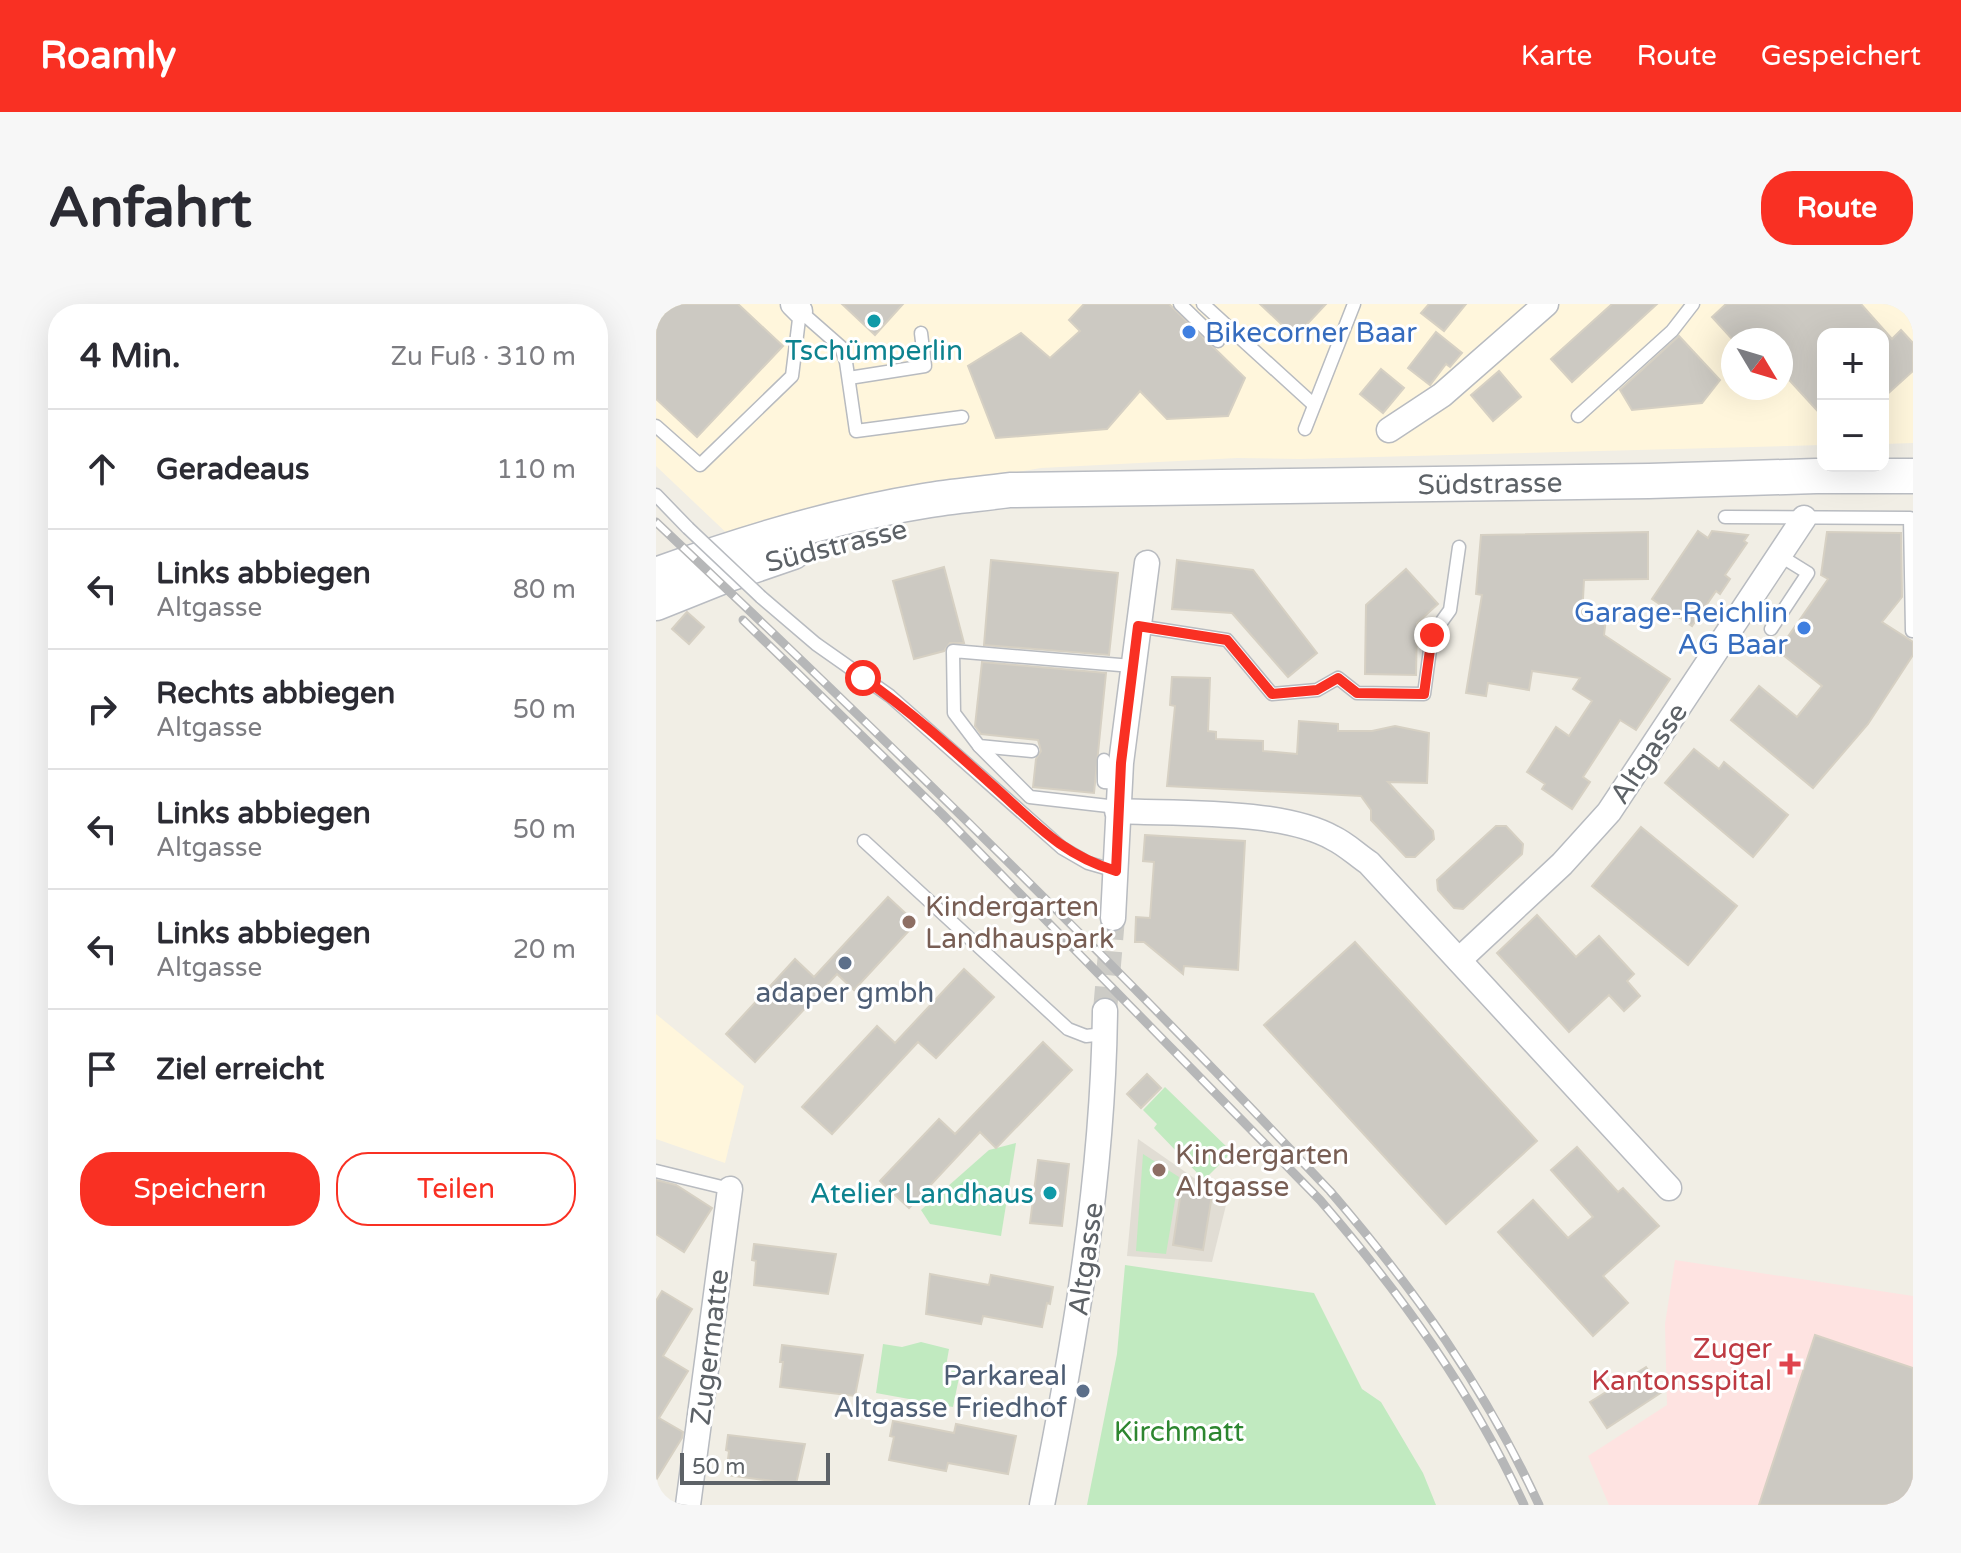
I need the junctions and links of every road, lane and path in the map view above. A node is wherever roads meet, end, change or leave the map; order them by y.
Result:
1 (1180, 304) edge
2 (1203, 304) edge
3 (1354, 304) edge
4 (1546, 304) edge
5 (1693, 304) edge
6 (797, 308) edge
7 (921, 333) dead end
8 (1218, 341) dead end
9 (849, 378) junction
10 (1314, 405) junction
11 (1578, 416) dead end
12 (962, 417) dead end
13 (656, 426) edge
14 (1305, 429) dead end
15 (1389, 430) dead end
16 (1913, 458) edge
17 (1889, 462) edge
18 (1837, 472) edge
19 (1816, 476) junction
20 (1913, 476) edge
21 (1164, 487) junction
22 (656, 495) edge
23 (1725, 517) dead end
24 (1804, 518) junction
25 (1459, 547) dead end
26 (1779, 555) junction
27 (1147, 563) dead end
28 (656, 575) edge
29 (656, 603) edge
30 (1138, 626) junction
31 (1771, 629) dead end
32 (1912, 631) edge
33 (1132, 666) junction
34 (979, 746) junction
35 (1032, 751) dead end
36 (1104, 760) dead end
37 (1118, 800) junction
38 (864, 841) dead end
39 (1116, 871) junction
40 (1113, 918) tunnel mouth
41 (1459, 960) junction
42 (1105, 1022) joint
43 (656, 1171) edge
44 (1669, 1188) dead end
45 (730, 1189) joint
46 (688, 1505) edge
47 (1042, 1505) edge

1 - 8 lane
2 - 10 lane
3 - 10 lane
4 - 15 street
5 - 11 lane
6 - 9 lane
6 - 13 lane
7 - 9 lane
9 - 12 lane
10 - 14 lane
16 - 17 main road
18 - 19 main road, Südstrasse
19 - 20 main road, Südstrasse
19 - 21 main road, Südstrasse
21 - 28 main road, Südstrasse
21 - 29 main road, Südstrasse
22 - 39 lane, bridge
23 - 24 lane
24 - 26 street, Altgasse
24 - 32 lane
25 - 30 lane
26 - 31 lane
26 - 41 street, Altgasse
27 - 30 street
30 - 33 street
33 - 34 lane
33 - 37 street
34 - 35 lane
34 - 37 lane
36 - 37 lane
37 - 39 street
37 - 41 street
38 - 42 lane
39 - 40 street
41 - 44 street
42 - 47 street, Altgasse
43 - 45 lane
45 - 46 street, Zugermatte

